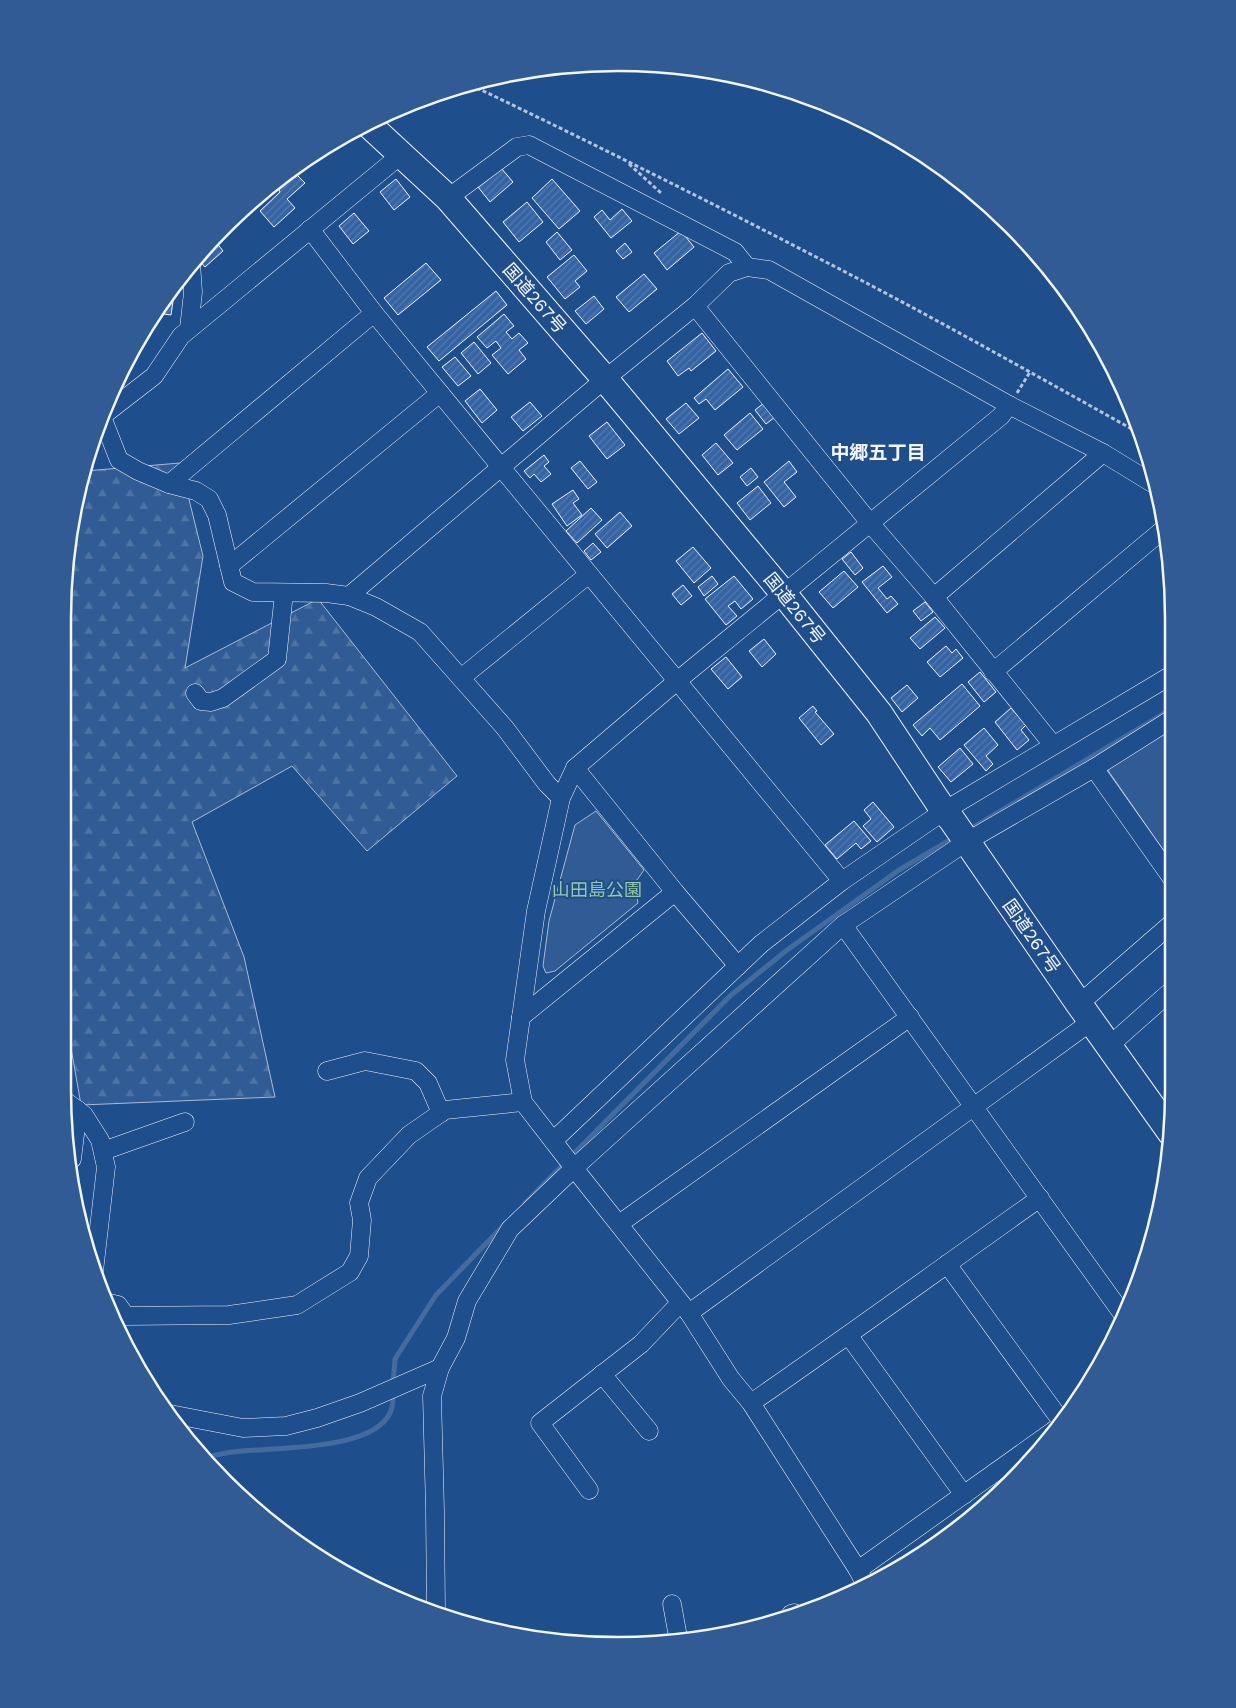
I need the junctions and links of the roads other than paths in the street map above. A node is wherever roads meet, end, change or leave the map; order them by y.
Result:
1 (374, 129) edge
2 (402, 154) junction
3 (448, 198) junction
4 (310, 229) junction
5 (747, 267) junction
6 (192, 276) edge
7 (695, 306) junction
8 (374, 313) junction
9 (189, 329) junction
10 (605, 379) junction
11 (440, 394) junction
12 (1009, 405) junction
13 (113, 408) edge
14 (106, 427) edge
15 (1103, 454) junction
16 (501, 467) junction
17 (1147, 480) edge
18 (169, 484) junction
19 (870, 523) junction
20 (1158, 534) edge
21 (228, 566) junction
22 (589, 574) junction
23 (284, 592) junction
24 (784, 594) junction
25 (349, 596) junction
26 (934, 597) junction
27 (993, 672) junction
28 (461, 678) junction
29 (1165, 679) edge
30 (677, 681) junction
31 (195, 693) dead end
32 (1165, 723) edge
33 (1053, 745) junction
34 (576, 768) junction
35 (1094, 768) junction
36 (561, 798) junction
37 (956, 828) junction
38 (1165, 869) edge
39 (842, 882) junction
40 (675, 892) junction
41 (843, 925) junction
42 (1165, 930) edge
43 (738, 966) junction
44 (1165, 997) edge
45 (1085, 1012) junction
46 (521, 1017) junction
47 (910, 1017) junction
48 (1109, 1046) junction
49 (327, 1071) dead end
50 (523, 1102) junction
51 (71, 1105) edge
52 (974, 1108) junction
53 (441, 1113) junction
54 (185, 1122) dead end
55 (1164, 1123) edge
56 (557, 1146) junction
57 (103, 1151) junction
58 (573, 1168) junction
59 (1040, 1198) junction
60 (619, 1224) junction
61 (96, 1253) edge
62 (947, 1264) junction
63 (116, 1305) edge
64 (685, 1308) junction
65 (1119, 1309) edge
66 (849, 1336) junction
67 (440, 1368) junction
68 (602, 1374) junction
69 (751, 1403) junction
70 (179, 1416) edge
71 (1057, 1416) edge
72 (649, 1431) dead end
73 (1033, 1446) edge
74 (589, 1490) dead end
75 (964, 1495) junction
76 (862, 1578) edge
77 (672, 1604) dead end
78 (436, 1606) edge
79 (677, 1633) edge

1 - 2 highway, 国道267号
2 - 3 highway, 国道267号
2 - 4 street
3 - 5 street
3 - 10 highway, 国道267号
4 - 8 street
4 - 9 street
5 - 7 street
5 - 12 street
6 - 9 street
7 - 10 street
7 - 19 street
8 - 11 street
8 - 18 street
9 - 13 street
10 - 16 street
10 - 24 highway, 国道267号
11 - 16 street
11 - 21 street
12 - 15 street
12 - 19 street
14 - 18 street
15 - 17 street
15 - 26 street
16 - 22 street
16 - 25 street
18 - 21 street
19 - 24 street
19 - 26 street
20 - 27 street
21 - 23 street
22 - 28 street
22 - 30 street
23 - 25 street
23 - 31 street
24 - 30 street
24 - 37 highway, 国道267号
25 - 28 street
26 - 27 street
27 - 33 street
28 - 36 street
29 - 33 street
30 - 34 street
30 - 39 street
32 - 35 street
33 - 37 street
34 - 36 street
34 - 40 street
35 - 37 street
35 - 38 street
36 - 46 street
37 - 39 street
37 - 41 street
37 - 45 highway, 国道267号
39 - 43 street
40 - 43 street
40 - 46 street
41 - 47 street
41 - 58 street
42 - 45 street
43 - 56 street
44 - 48 street
45 - 48 highway, 国道267号
45 - 52 street
46 - 50 street
47 - 52 street
47 - 60 street
48 - 55 highway, 国道267号
49 - 53 street
50 - 53 street
50 - 56 street
51 - 57 street
52 - 59 street
52 - 64 street
53 - 63 street
54 - 57 street
56 - 58 street
57 - 61 street
58 - 60 street
58 - 67 street
59 - 62 street
59 - 65 street
60 - 64 street
62 - 66 street
62 - 71 street
64 - 68 street
64 - 69 street
66 - 69 street
66 - 75 street
67 - 70 street
67 - 78 street
68 - 72 street
68 - 74 street
69 - 76 street
73 - 75 street
75 - 76 street
77 - 79 street

